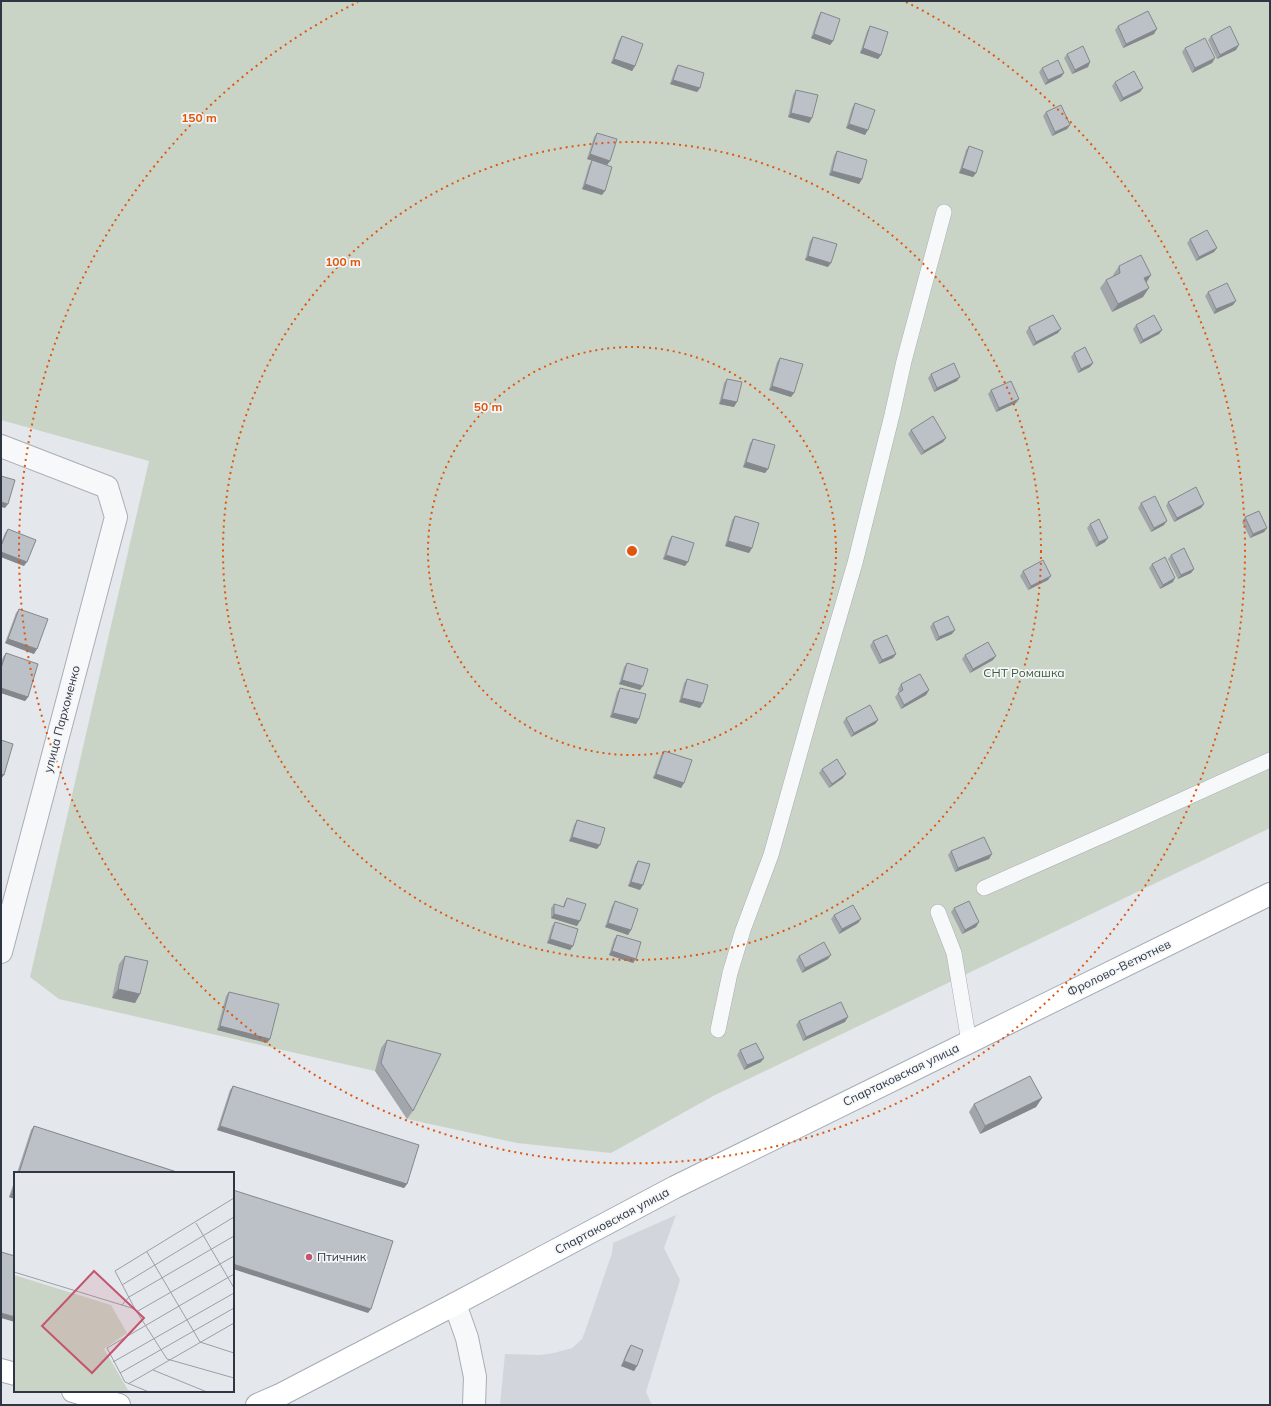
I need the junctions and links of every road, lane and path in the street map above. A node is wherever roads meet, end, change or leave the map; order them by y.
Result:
1 (944, 212) dead end
2 (1, 446) edge
3 (1270, 760) edge
4 (984, 888) dead end
5 (1270, 894) edge
6 (938, 912) dead end
7 (1, 952) edge
8 (718, 1030) dead end
9 (969, 1042) junction
10 (455, 1304) junction
11 (1, 1370) edge
12 (14, 1374) edge
13 (76, 1392) edge
14 (119, 1405) edge
15 (258, 1405) edge
16 (474, 1405) edge

1 - 8 lane
2 - 7 street, улица Пархоменко
3 - 4 lane
5 - 9 main road, Фролово-Ветютнев
6 - 9 lane
9 - 10 main road, Спартаковская улица
10 - 15 main road, Спартаковская улица
10 - 16 street
11 - 12 main road
13 - 14 main road

